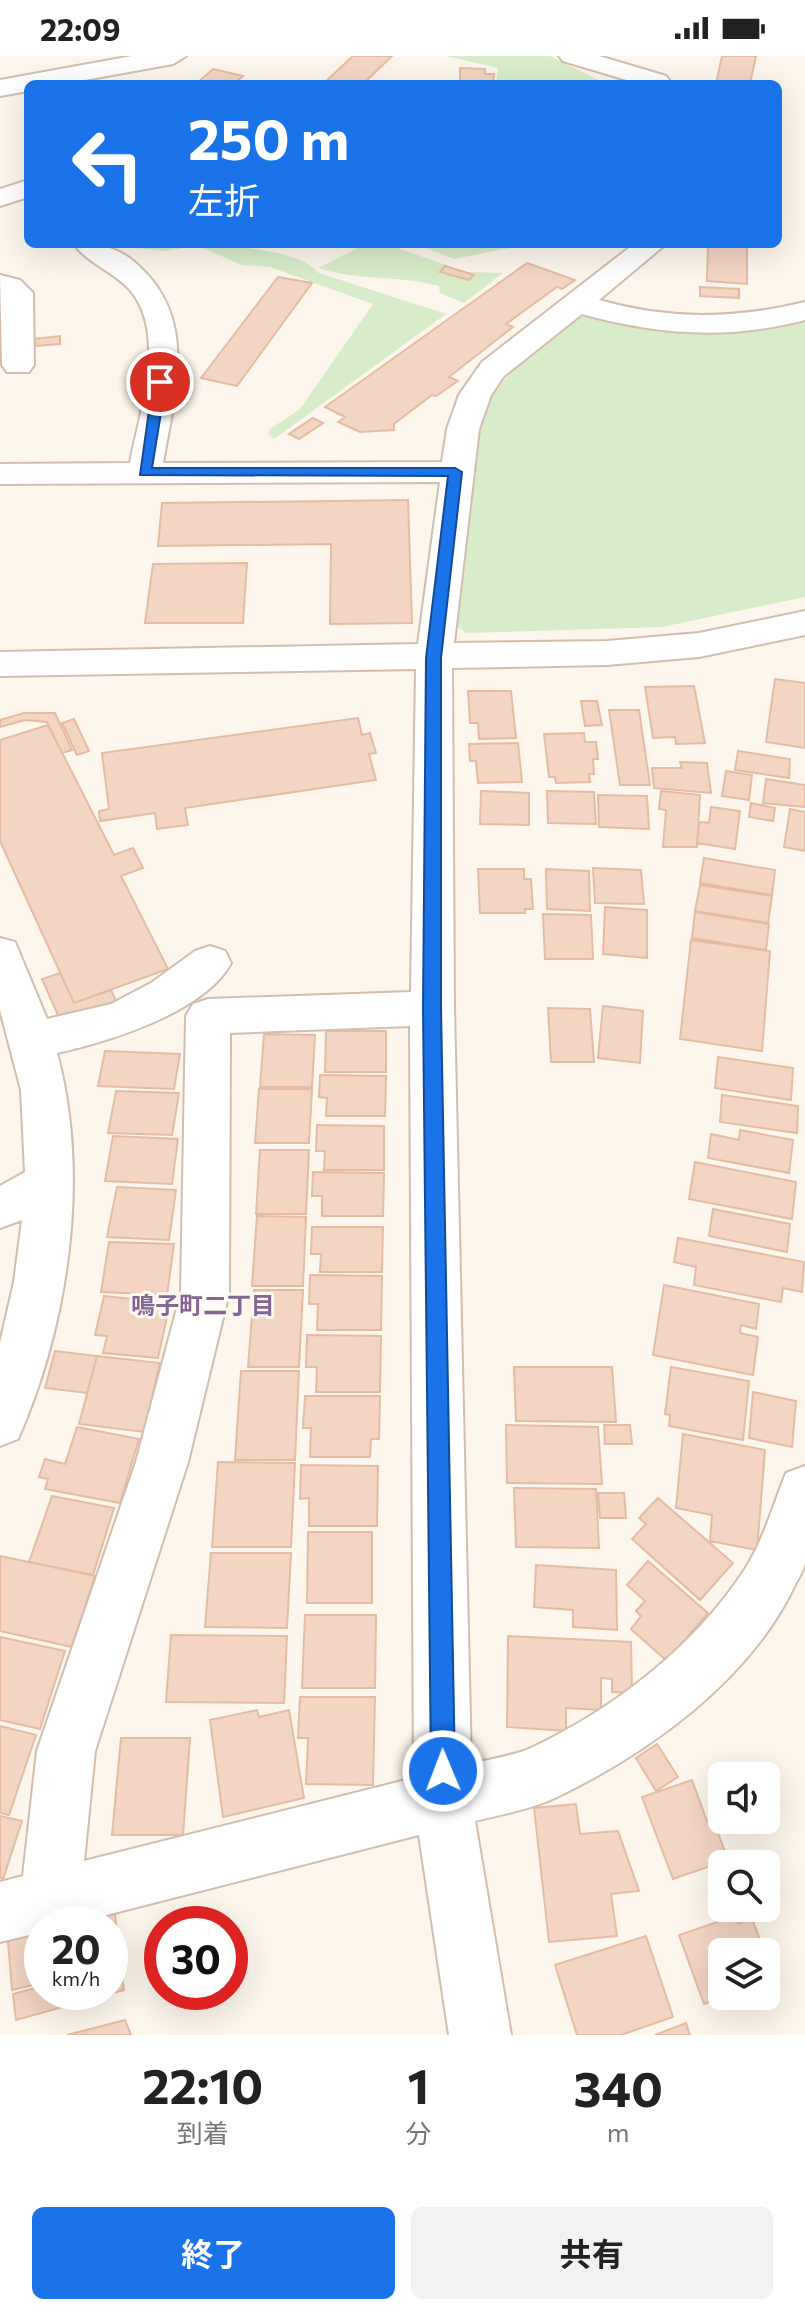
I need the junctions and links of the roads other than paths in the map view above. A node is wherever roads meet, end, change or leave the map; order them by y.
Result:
1 (25, 56) edge
2 (173, 56) edge
3 (572, 56) edge
4 (658, 74) edge
5 (43, 80) joint
6 (24, 84) edge
7 (0, 88) edge
8 (24, 189) edge
9 (0, 198) edge
10 (95, 248) edge
11 (647, 248) edge
12 (0, 284) edge
13 (577, 303) junction
14 (805, 311) edge
15 (18, 365) dead end
16 (145, 472) junction
17 (455, 472) junction
18 (0, 474) edge
19 (805, 623) edge
20 (434, 658) junction
21 (0, 664) edge
22 (0, 954) edge
23 (210, 963) dead end
24 (432, 1008) junction
25 (29, 1040) junction
26 (47, 1185) junction
27 (0, 1208) edge
28 (0, 1422) edge
29 (805, 1491) edge
30 (443, 1802) junction
31 (25, 1905) edge
32 (480, 2035) edge

1 - 5 street
2 - 5 street
3 - 4 street
6 - 7 street
8 - 9 street
10 - 16 street
11 - 13 street
12 - 15 street
13 - 14 street
13 - 17 street
16 - 17 street
16 - 18 street
17 - 20 street
19 - 20 street
20 - 21 street
20 - 24 street
22 - 25 street
23 - 25 street
24 - 30 street
24 - 31 street
25 - 26 street
26 - 27 street
26 - 28 street
29 - 30 street
30 - 31 street
30 - 32 street

